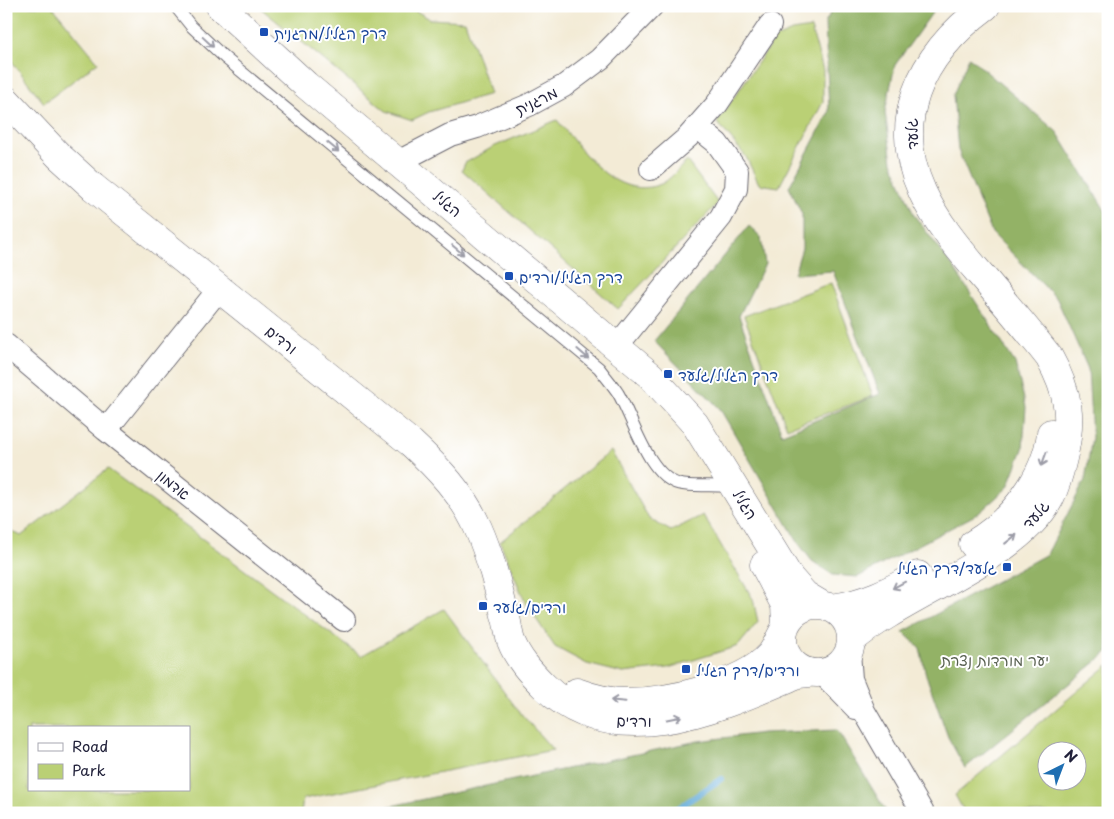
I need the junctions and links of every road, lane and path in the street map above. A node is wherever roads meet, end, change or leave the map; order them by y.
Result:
1 (176, 6) edge
2 (220, 6) edge
3 (652, 6) edge
4 (986, 6) edge
5 (770, 25) dead end
6 (6, 100) edge
7 (697, 127) junction
8 (398, 162) junction
9 (651, 169) dead end
10 (219, 288) junction
11 (1015, 316) junction
12 (6, 346) edge
13 (617, 346) junction
14 (675, 400) junction
15 (106, 430) junction
16 (721, 486) junction
17 (826, 606) junction
18 (505, 614) junction
19 (344, 620) dead end
20 (785, 628) junction
21 (850, 646) junction
22 (815, 673) junction
23 (878, 736) junction
24 (923, 813) edge

1 -> 16 lane
2 - 8 street, הגליל
3 - 8 street, מרגנית
4 - 11 street, גלעד
5 - 7 street
6 - 10 street, ורדים
7 - 9 street
7 - 13 street
8 - 13 street, הגליל
10 - 15 street
10 - 18 street, ורדים
11 -> 17 street, גלעד
21 -> 11 street, גלעד
12 - 15 street, אדמון
13 - 14 street, הגליל
14 - 16 street, הגליל
14 - 17 street, הגליל
15 - 19 street, אדמון
16 - 20 street, הגליל
17 - 20 street
17 - 21 street
20 -> 18 street, ורדים
18 -> 22 street, ורדים
20 - 22 street
21 - 22 street
21 - 23 street
22 - 23 street
23 - 24 street

